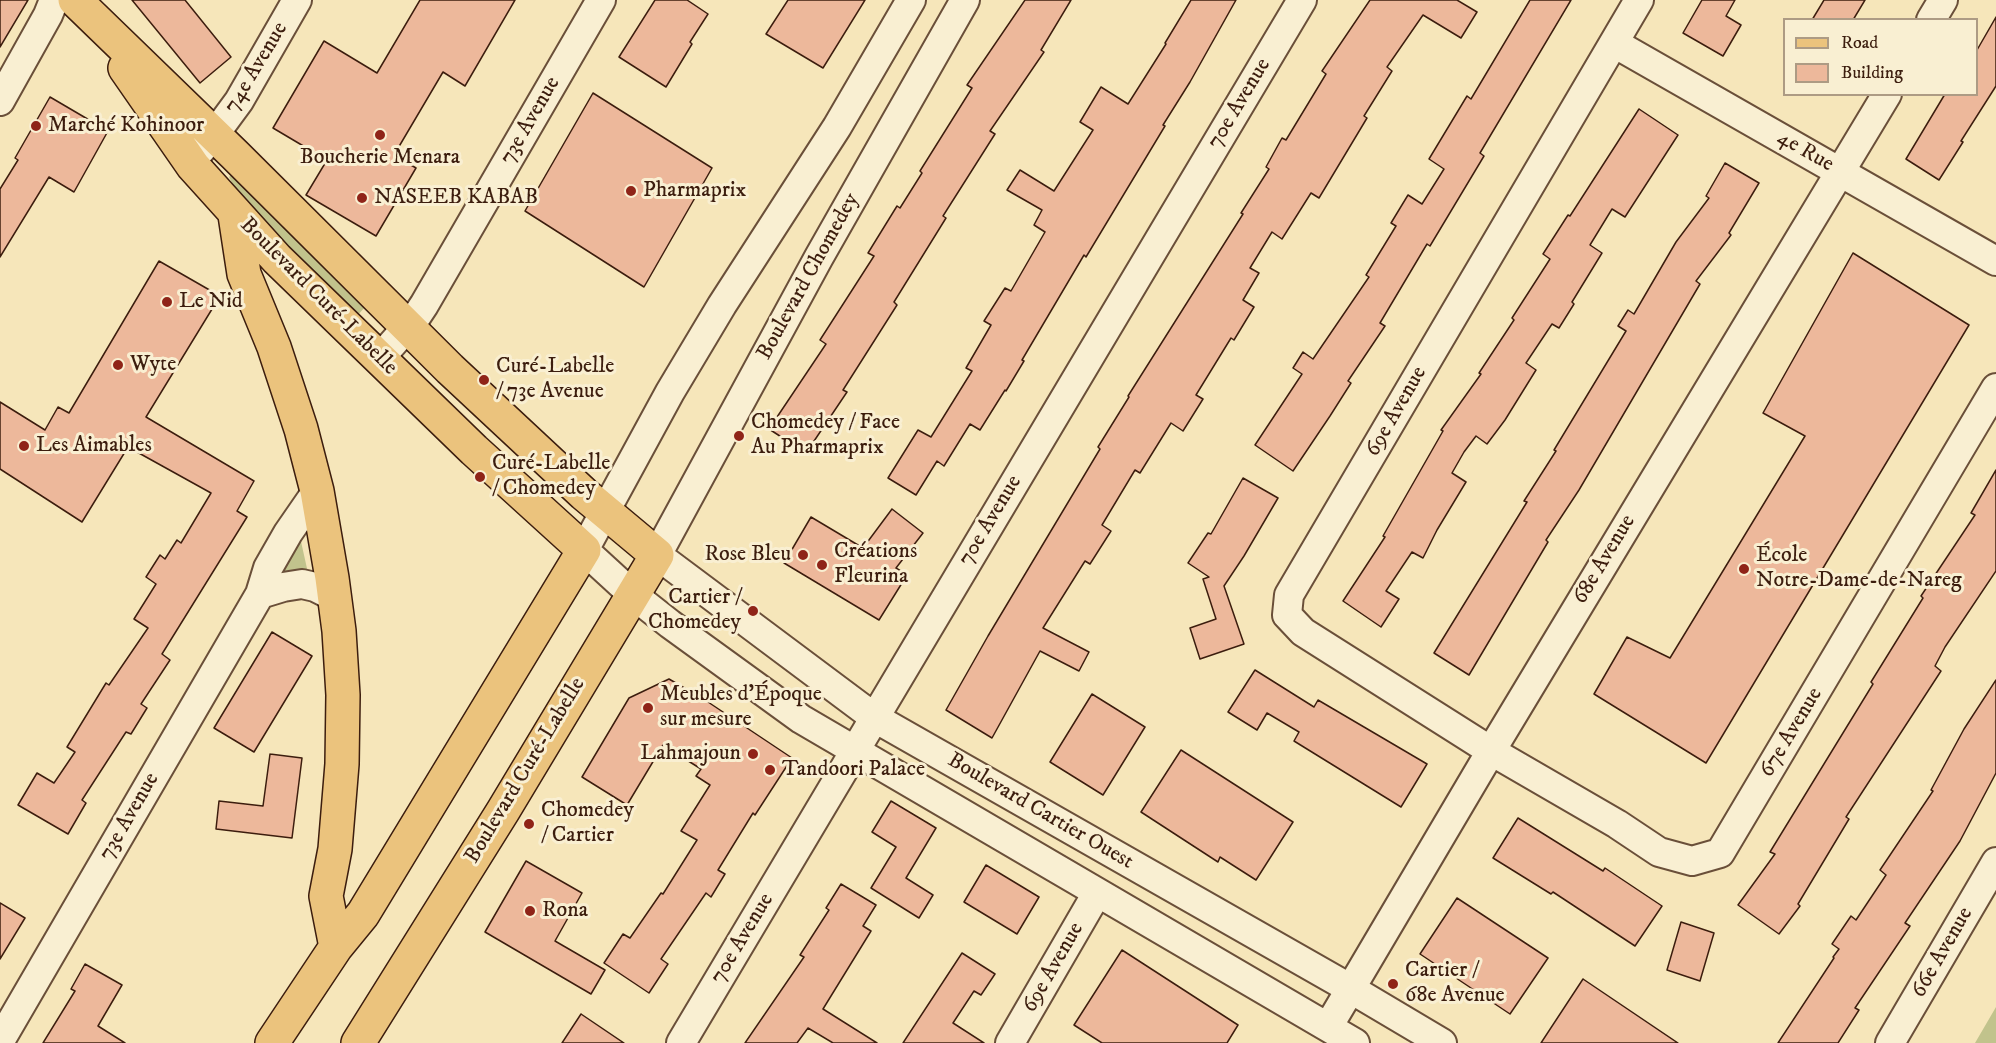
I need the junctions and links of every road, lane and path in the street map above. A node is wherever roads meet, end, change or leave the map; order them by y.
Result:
1 (54, 0) edge
2 (297, 0) edge
3 (601, 0) edge
4 (911, 0) edge
5 (965, 0) edge
6 (1302, 0) edge
7 (1639, 0) edge
8 (1943, 0) edge
9 (81, 6) edge
10 (1932, 18) edge
11 (1614, 43) junction
12 (1886, 96) edge
13 (0, 101) edge
14 (214, 135) junction
15 (190, 162) junction
16 (1839, 171) junction
17 (235, 215) junction
18 (1996, 261) edge
19 (407, 328) junction
20 (379, 359) junction
21 (1996, 388) edge
22 (317, 491) junction
23 (604, 511) junction
24 (584, 550) junction
25 (657, 555) junction
26 (260, 594) junction
27 (632, 594) junction
28 (335, 597) junction
29 (875, 718) junction
30 (855, 751) junction
31 (1491, 751) junction
32 (1996, 862) edge
33 (1097, 893) junction
34 (336, 947) junction
35 (1351, 989) junction
36 (1328, 1027) junction
37 (0, 1041) edge
38 (272, 1043) edge
39 (358, 1043) edge
40 (681, 1043) edge
41 (1010, 1043) edge
42 (1355, 1043) edge
43 (1442, 1043) edge
44 (1890, 1043) edge

1 - 13 street
2 - 14 street, 74e Avenue
3 - 19 street, 73e Avenue
4 - 23 street
5 - 25 street, Boulevard Chomedey
6 - 29 street, 70e Avenue
7 - 11 street, 69e Avenue
8 - 10 street
9 - 14 main road, Boulevard Curé-Labelle
9 - 15 main road, Boulevard Curé-Labelle
11 - 16 street, 4e Rue
11 - 31 street, 69e Avenue
12 - 16 street, 68e Avenue
14 - 15 street, 74e Avenue
14 - 19 main road, Boulevard Curé-Labelle
15 - 17 main road, Boulevard Curé-Labelle
16 - 18 street, 4e Rue
16 - 31 street, 68e Avenue
17 - 20 main road, Boulevard Curé-Labelle
17 - 22 main road
19 - 20 street, 73e Avenue
19 - 23 main road, Boulevard Curé-Labelle
20 - 24 main road, Boulevard Curé-Labelle
21 - 31 street, 67e Avenue
22 - 26 street, 73e Avenue
22 - 28 main road
23 - 24 street
23 - 25 main road, Boulevard Curé-Labelle
24 - 27 street, Boulevard Cartier Ouest
24 - 34 main road
25 - 27 main road, Boulevard Curé-Labelle
25 - 29 street, Boulevard Cartier Ouest
26 - 28 street
26 - 37 street, 73e Avenue
27 - 30 street, Boulevard Cartier Ouest
27 - 39 main road, Boulevard Curé-Labelle
28 - 34 main road
29 - 30 street, 70e Avenue
29 - 35 street, Boulevard Cartier Ouest
30 - 33 street, Boulevard Cartier Ouest
30 - 40 street, 70e Avenue
31 - 35 street, 68e Avenue
32 - 44 street, 66e Avenue
33 - 36 street, Boulevard Cartier Ouest
33 - 41 street, 69e Avenue
34 - 38 main road
35 - 36 street, 68e Avenue
35 - 43 street, Boulevard Cartier Ouest
36 - 42 street, Boulevard Cartier Ouest

